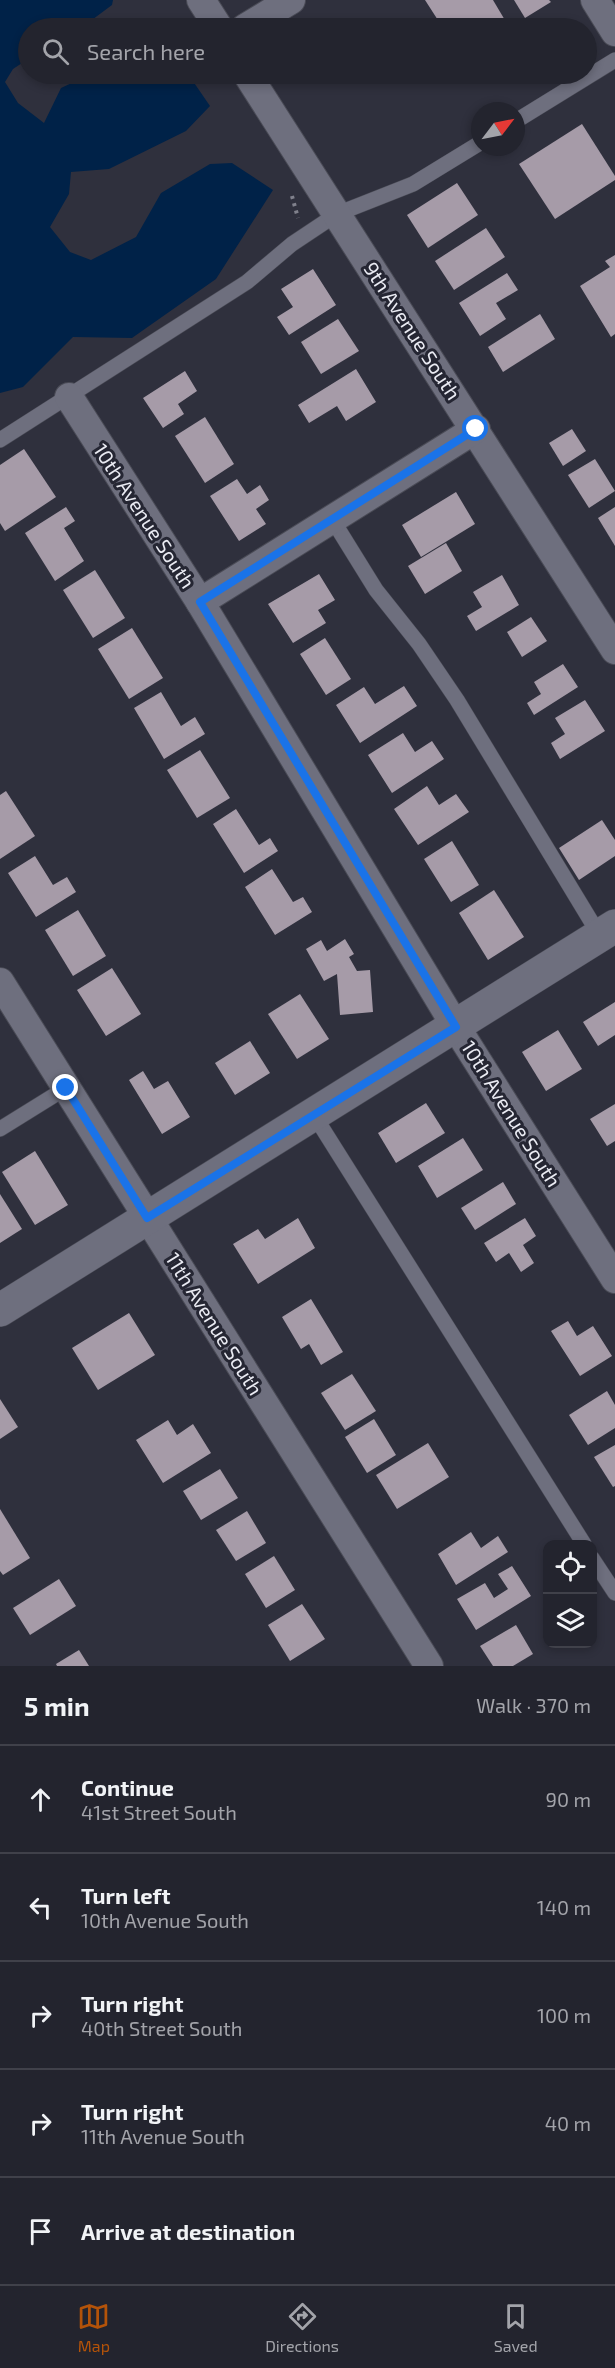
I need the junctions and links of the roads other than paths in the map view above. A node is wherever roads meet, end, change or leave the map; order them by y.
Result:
1 (201, 0) edge
2 (291, 0) edge
3 (595, 0) edge
4 (213, 18) edge
5 (261, 18) edge
6 (615, 32) edge
7 (615, 60) edge
8 (597, 71) edge
9 (253, 84) edge
10 (576, 84) edge
11 (525, 115) edge
12 (471, 149) edge
13 (337, 214) junction
14 (69, 397) junction
15 (476, 429) junction
16 (0, 440) edge
17 (332, 519) junction
18 (200, 602) junction
19 (615, 650) edge
20 (607, 931) edge
21 (0, 982) edge
22 (456, 1027) junction
23 (66, 1088) junction
24 (314, 1115) junction
25 (0, 1130) edge
26 (147, 1218) junction
27 (615, 1279) edge
28 (0, 1310) edge
29 (581, 1540) edge
30 (597, 1566) edge
31 (615, 1593) edge
32 (429, 1666) edge

1 - 4 street
2 - 5 street
3 - 6 street
7 - 8 lane
9 - 13 street, 9th Avenue South
10 - 11 lane
12 - 13 lane
13 - 14 lane
13 - 15 street, 9th Avenue South
14 - 16 lane
14 - 18 street, 10th Avenue South
15 - 17 street
15 - 19 street, 9th Avenue South
17 - 18 street
17 - 20 lane
18 - 22 street, 10th Avenue South
20 - 22 street
21 - 23 street, 11th Avenue South
22 - 24 street
22 - 27 street, 10th Avenue South
23 - 25 lane
23 - 26 street, 11th Avenue South
24 - 26 street
24 - 29 lane
26 - 28 street
26 - 32 street, 11th Avenue South
30 - 31 lane

